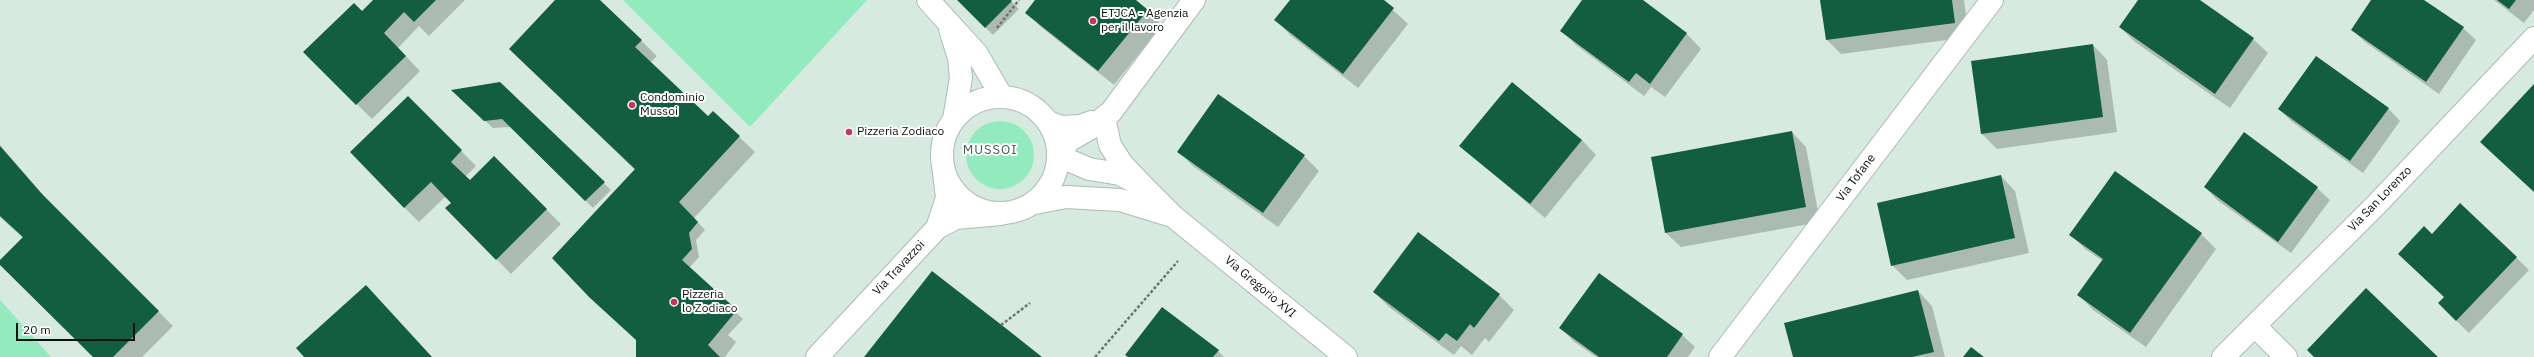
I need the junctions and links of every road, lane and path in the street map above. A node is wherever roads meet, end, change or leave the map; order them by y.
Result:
1 (928, 0) edge
2 (1194, 0) edge
3 (1992, 0) edge
4 (945, 19) junction
5 (2534, 38) edge
6 (1002, 97) junction
7 (1104, 118) junction
8 (954, 119) junction
9 (1048, 122) junction
10 (1059, 154) junction
11 (944, 172) junction
12 (1144, 187) junction
13 (1035, 203) junction
14 (1001, 214) junction
15 (1174, 217) junction
16 (937, 228) junction
17 (1200, 237) junction
18 (1030, 303) dead end
19 (1001, 325) dead end
20 (2255, 326) junction
21 (817, 357) edge
22 (1095, 357) edge
23 (1346, 357) edge
24 (1720, 357) edge
25 (2223, 357) edge
26 (2286, 357) edge

1 - 4 street
2 - 7 street
3 - 24 street, Via Tofane
4 - 6 street
4 - 8 street
5 - 20 street, Via San Lorenzo
6 - 8 street
6 - 9 street
7 - 9 street
7 - 10 street
7 - 12 street, Via Gregorio XVI
8 - 11 street
9 - 10 street
10 - 12 street, Via Gregorio XVI
10 - 13 street
11 - 14 street
11 - 16 street
12 - 15 street, Via Gregorio XVI
13 - 14 street
13 - 15 street, Via Gregorio XVI
14 - 16 street, Via Travazzoi
15 - 17 street, Via Gregorio XVI
16 - 21 street, Via Travazzoi
17 - 22 path
17 - 23 street, Via Gregorio XVI
18 - 19 path
20 - 25 street, Via San Lorenzo
20 - 26 street

